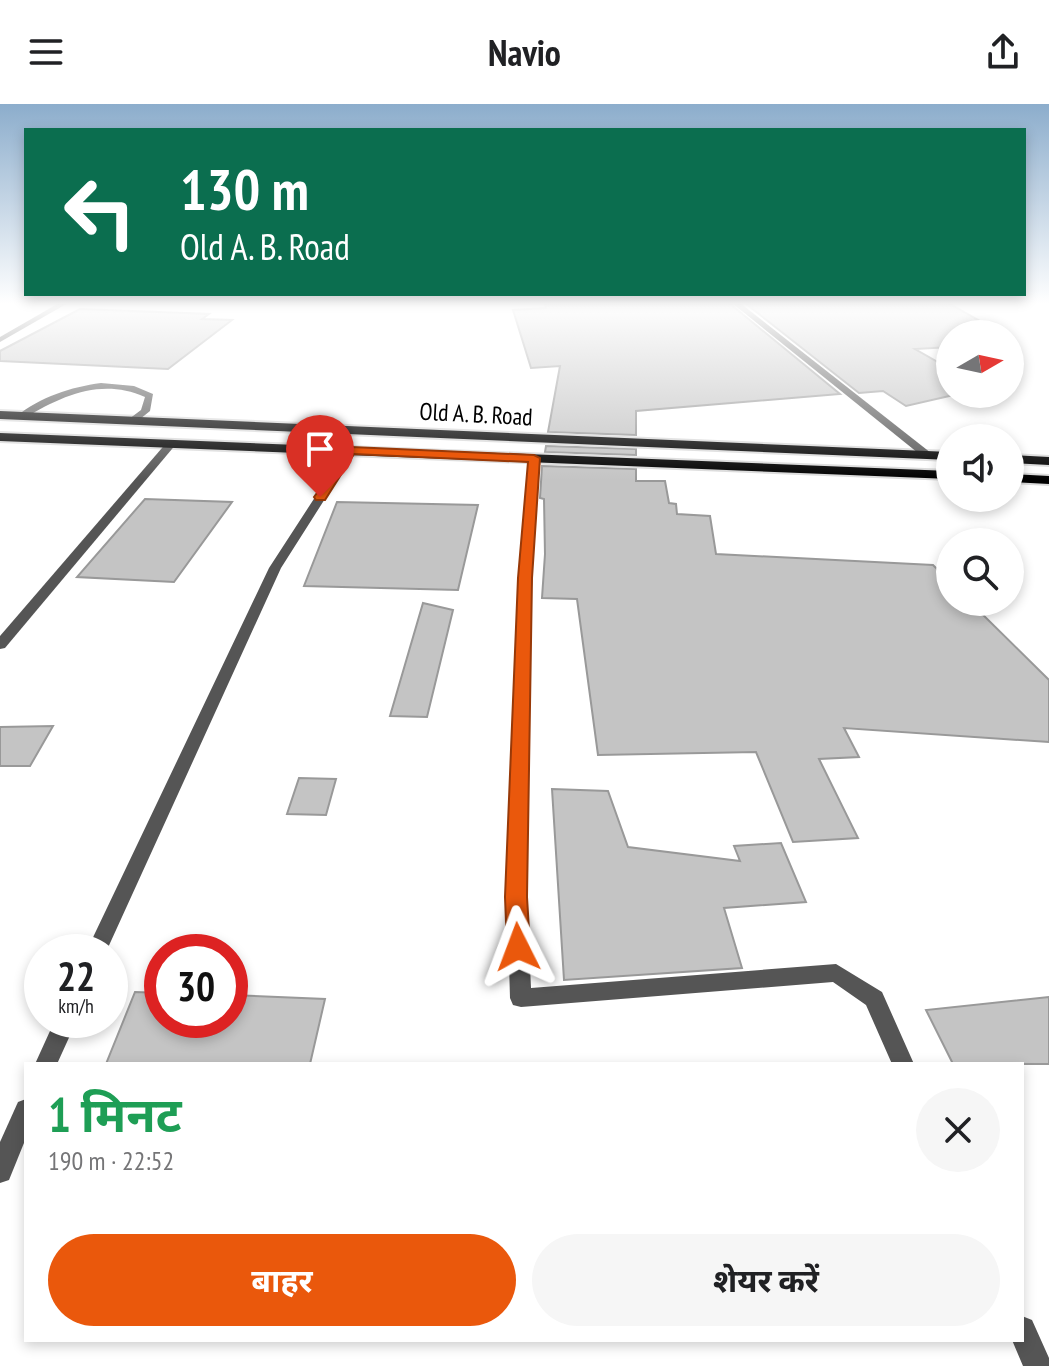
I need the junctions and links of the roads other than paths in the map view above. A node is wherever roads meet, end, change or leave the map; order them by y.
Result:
1 (809, 362) edge
2 (0, 415) edge
3 (22, 416) junction
4 (132, 421) junction
5 (0, 437) edge
6 (172, 443) junction
7 (351, 450) junction
8 (927, 455) junction
9 (936, 455) edge
10 (534, 458) junction
11 (1024, 460) edge
12 (1049, 461) edge
13 (936, 474) edge
14 (1024, 479) edge
15 (1049, 480) edge
16 (0, 645) edge
17 (104, 934) edge
18 (58, 1038) edge
19 (47, 1062) edge
20 (902, 1062) edge
21 (24, 1115) edge
22 (0, 1171) edge
23 (1024, 1334) edge
24 (1038, 1366) edge

1 - 8 street
2 - 3 main road, Old A. B. Road
3 - 4 main road, Old A. B. Road
3 - 4 street
4 - 8 main road, Old A. B. Road
5 - 6 main road, Old A. B. Road
6 - 7 main road, Old A. B. Road
6 - 16 street
7 - 10 main road, Old A. B. Road
7 - 17 street
8 - 9 main road, Old A. B. Road
10 - 13 main road, Old A. B. Road
10 - 20 street
11 - 12 main road
14 - 15 main road
18 - 19 street
21 - 22 street
23 - 24 street

